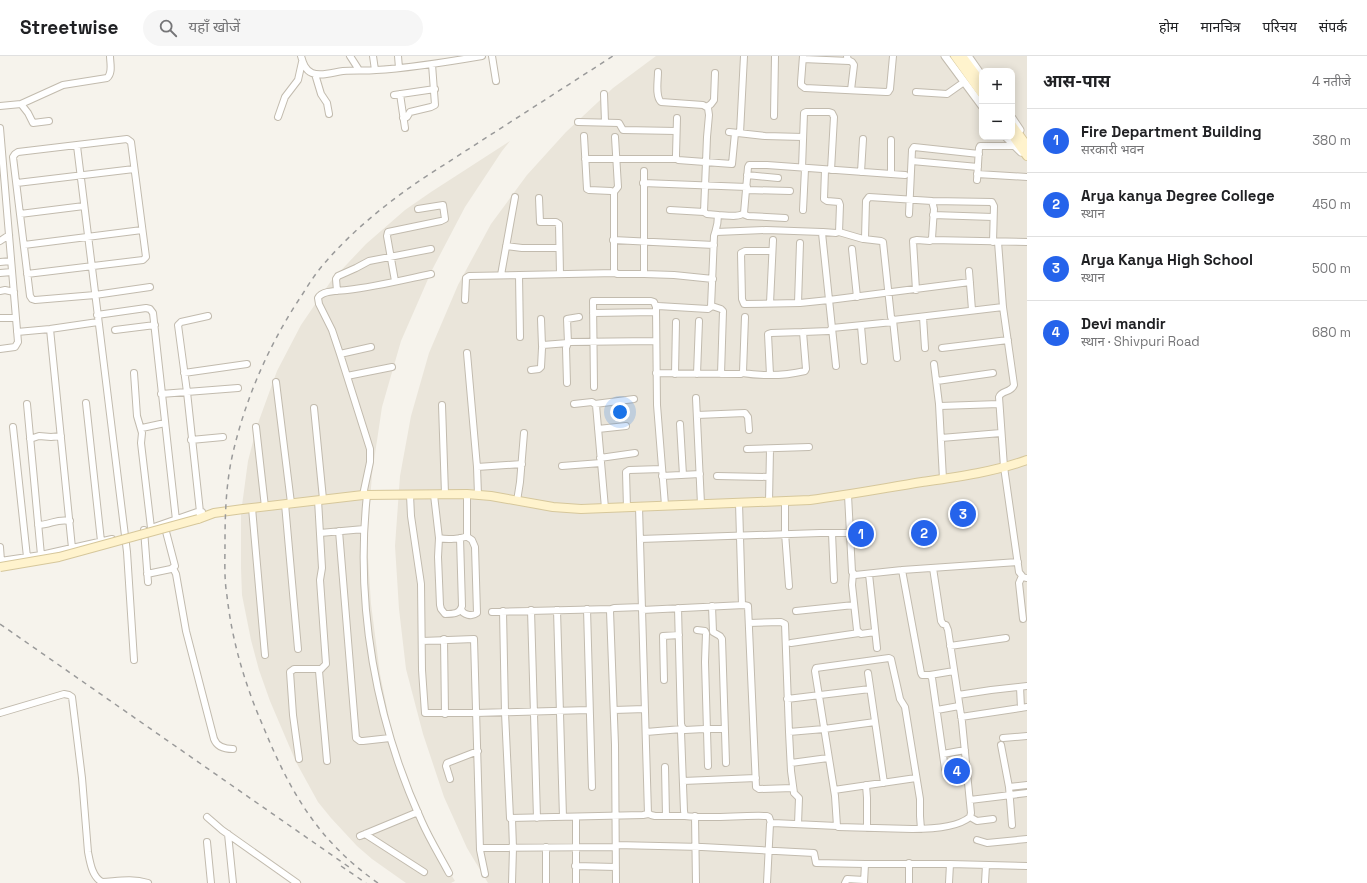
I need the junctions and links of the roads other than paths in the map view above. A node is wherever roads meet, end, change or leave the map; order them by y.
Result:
1 (110, 56) edge
2 (350, 56) edge
3 (373, 56) edge
4 (398, 56) edge
5 (482, 56) edge
6 (492, 56) edge
7 (744, 56) edge
8 (775, 56) edge
9 (893, 56) edge
10 (945, 56) edge
11 (955, 56) edge
12 (962, 56) edge
13 (968, 56) edge
14 (803, 58) edge
15 (302, 59) edge
16 (444, 59) edge
17 (848, 59) edge
18 (432, 64) junction
19 (399, 68) junction
20 (359, 70) junction
21 (375, 70) junction
22 (658, 72) dead end
23 (979, 72) edge
24 (715, 73) dead end
25 (315, 74) junction
26 (979, 79) edge
27 (496, 81) dead end
28 (964, 82) junction
29 (435, 89) junction
30 (851, 90) junction
31 (979, 90) edge
32 (916, 92) dead end
33 (604, 94) dead end
34 (21, 104) junction
35 (980, 104) edge
36 (0, 106) edge
37 (707, 107) junction
38 (329, 114) dead end
39 (774, 116) dead end
40 (278, 117) dead end
41 (403, 118) junction
42 (677, 118) dead end
43 (49, 121) dead end
44 (578, 122) dead end
45 (605, 122) junction
46 (1015, 122) edge
47 (0, 128) edge
48 (405, 128) dead end
49 (676, 131) junction
50 (1015, 131) edge
51 (735, 133) junction
52 (1015, 133) edge
53 (584, 136) dead end
54 (615, 137) dead end
55 (803, 137) junction
56 (863, 139) dead end
57 (891, 140) dead end
58 (1009, 140) edge
59 (1027, 140) edge
60 (77, 146) junction
61 (1015, 146) junction
62 (1027, 146) edge
63 (979, 154) junction
64 (1027, 157) edge
65 (585, 158) junction
66 (616, 159) junction
67 (677, 159) junction
68 (912, 161) junction
69 (1, 162) edge
70 (706, 162) junction
71 (803, 168) junction
72 (134, 169) junction
73 (644, 170) dead end
74 (828, 170) junction
75 (861, 172) junction
76 (891, 174) junction
77 (977, 174) junction
78 (80, 175) junction
79 (747, 175) junction
80 (905, 175) dead end
81 (1027, 177) edge
82 (778, 178) dead end
83 (17, 182) junction
84 (644, 183) junction
85 (2, 185) edge
86 (705, 185) junction
87 (746, 188) junction
88 (790, 191) dead end
89 (614, 192) junction
90 (515, 197) dead end
91 (539, 198) dead end
92 (910, 200) junction
93 (932, 202) junction
94 (84, 206) junction
95 (418, 209) dead end
96 (670, 210) dead end
97 (803, 210) dead end
98 (704, 212) junction
99 (20, 214) junction
100 (718, 214) junction
101 (743, 214) junction
102 (909, 214) dead end
103 (934, 215) junction
104 (993, 217) junction
105 (785, 218) dead end
106 (142, 230) junction
107 (716, 232) junction
108 (822, 232) junction
109 (839, 232) junction
110 (9, 235) junction
111 (88, 237) junction
112 (864, 239) junction
113 (613, 240) junction
114 (772, 240) dead end
115 (931, 240) junction
116 (0, 241) edge
117 (644, 242) junction
118 (996, 242) junction
119 (1027, 242) edge
120 (800, 244) dead end
121 (24, 245) junction
122 (714, 245) junction
123 (506, 246) junction
124 (559, 248) junction
125 (431, 249) dead end
126 (852, 249) dead end
127 (772, 251) junction
128 (391, 256) junction
129 (11, 261) junction
130 (0, 262) edge
131 (91, 266) junction
132 (969, 271) dead end
133 (12, 272) junction
134 (0, 273) edge
135 (27, 274) junction
136 (431, 274) dead end
137 (560, 274) junction
138 (616, 274) junction
139 (644, 274) junction
140 (501, 275) junction
141 (519, 275) junction
142 (713, 279) junction
143 (395, 281) junction
144 (970, 282) junction
145 (150, 287) dead end
146 (916, 290) junction
147 (0, 291) edge
148 (337, 291) junction
149 (14, 292) junction
150 (889, 293) junction
151 (95, 295) junction
152 (857, 297) junction
153 (465, 300) dead end
154 (829, 300) junction
155 (798, 303) junction
156 (770, 304) junction
157 (712, 306) junction
158 (1003, 307) junction
159 (656, 309) junction
160 (972, 310) junction
161 (593, 313) junction
162 (208, 316) dead end
163 (579, 317) dead end
164 (745, 317) dead end
165 (923, 317) junction
166 (0, 318) edge
167 (16, 318) junction
168 (98, 319) junction
169 (541, 319) dead end
170 (699, 321) dead end
171 (893, 321) junction
172 (676, 322) dead end
173 (154, 325) junction
174 (861, 326) junction
175 (832, 328) junction
176 (50, 329) junction
177 (115, 330) dead end
178 (17, 332) junction
179 (803, 332) junction
180 (520, 338) dead end
181 (1008, 340) junction
182 (594, 341) junction
183 (656, 341) junction
184 (568, 343) junction
185 (542, 346) junction
186 (371, 347) dead end
187 (925, 348) dead end
188 (942, 348) dead end
189 (0, 349) edge
190 (467, 353) dead end
191 (340, 354) junction
192 (897, 358) dead end
193 (864, 361) dead end
194 (247, 364) dead end
195 (934, 364) dead end
196 (836, 366) dead end
197 (392, 367) dead end
198 (531, 370) dead end
199 (134, 373) dead end
200 (184, 373) junction
201 (656, 373) junction
202 (993, 373) dead end
203 (675, 374) junction
204 (697, 374) junction
205 (721, 374) junction
206 (742, 374) junction
207 (770, 375) junction
208 (348, 376) junction
209 (937, 381) junction
210 (276, 382) dead end
211 (567, 383) dead end
212 (594, 387) dead end
213 (238, 388) dead end
214 (187, 392) junction
215 (161, 394) junction
216 (696, 398) dead end
217 (634, 399) dead end
218 (86, 402) dead end
219 (27, 404) dead end
220 (574, 404) dead end
221 (596, 404) junction
222 (999, 404) junction
223 (442, 405) dead end
224 (940, 406) junction
225 (314, 408) dead end
226 (697, 415) junction
227 (165, 423) junction
228 (680, 424) dead end
229 (626, 426) dead end
230 (13, 427) dead end
231 (256, 427) dead end
232 (142, 428) junction
233 (598, 429) junction
234 (749, 430) dead end
235 (524, 433) dead end
236 (1001, 433) junction
237 (61, 436) junction
238 (223, 437) dead end
239 (941, 438) junction
240 (30, 439) junction
241 (191, 440) junction
242 (809, 447) dead end
243 (747, 449) dead end
244 (770, 449) junction
245 (635, 453) dead end
246 (600, 460) junction
247 (1027, 460) edge
248 (522, 464) junction
249 (562, 466) dead end
250 (477, 467) junction
251 (1004, 467) junction
252 (662, 472) junction
253 (700, 474) junction
254 (683, 475) junction
255 (717, 476) dead end
256 (770, 477) junction
257 (943, 479) junction
258 (410, 494) junction
259 (446, 494) junction
260 (467, 494) junction
261 (365, 495) junction
262 (434, 495) junction
263 (478, 495) junction
264 (848, 495) junction
265 (321, 499) junction
266 (517, 501) junction
267 (785, 501) junction
268 (769, 502) junction
269 (288, 503) junction
270 (740, 503) junction
271 (701, 504) junction
272 (665, 505) junction
273 (265, 506) junction
274 (639, 507) junction
275 (252, 508) junction
276 (605, 508) junction
277 (627, 508) junction
278 (201, 515) junction
279 (176, 520) junction
280 (70, 521) junction
281 (164, 524) junction
282 (38, 525) junction
283 (152, 528) junction
284 (364, 529) junction
285 (144, 530) junction
286 (339, 531) junction
287 (320, 533) junction
288 (832, 533) junction
289 (786, 534) junction
290 (850, 534) junction
291 (124, 536) junction
292 (740, 536) junction
293 (463, 537) junction
294 (439, 538) junction
295 (640, 539) junction
296 (101, 541) junction
297 (0, 547) edge
298 (72, 548) junction
299 (41, 555) junction
300 (27, 557) junction
301 (1018, 562) junction
302 (0, 563) edge
303 (173, 568) junction
304 (933, 568) junction
305 (902, 570) junction
306 (853, 573) junction
307 (147, 574) junction
308 (869, 574) junction
309 (1024, 577) edge
310 (834, 580) dead end
311 (148, 582) dead end
312 (789, 586) dead end
313 (742, 605) junction
314 (854, 605) junction
315 (712, 606) junction
316 (642, 608) junction
317 (678, 608) junction
318 (461, 609) junction
319 (587, 609) junction
320 (611, 609) junction
321 (531, 610) junction
322 (557, 610) junction
323 (503, 611) junction
324 (796, 611) dead end
325 (492, 612) dead end
326 (1023, 619) dead end
327 (749, 623) junction
328 (697, 630) dead end
329 (875, 632) junction
330 (859, 633) junction
331 (679, 635) junction
332 (1006, 638) dead end
333 (444, 639) junction
334 (422, 641) junction
335 (791, 643) dead end
336 (950, 646) junction
337 (877, 648) dead end
338 (298, 649) dead end
339 (265, 654) dead end
340 (134, 660) dead end
341 (321, 669) junction
342 (954, 671) junction
343 (868, 673) dead end
344 (930, 675) junction
345 (664, 680) dead end
346 (1027, 686) edge
347 (1020, 687) junction
348 (870, 689) junction
349 (819, 694) junction
350 (958, 695) junction
351 (787, 699) junction
352 (959, 706) junction
353 (1024, 708) edge
354 (645, 709) junction
355 (589, 710) junction
356 (614, 710) junction
357 (937, 710) junction
358 (560, 711) junction
359 (0, 712) edge
360 (533, 712) junction
361 (505, 713) junction
362 (445, 714) junction
363 (476, 714) junction
364 (961, 717) junction
365 (875, 722) junction
366 (682, 728) junction
367 (724, 729) junction
368 (824, 729) junction
369 (707, 730) junction
370 (646, 732) junction
371 (788, 732) junction
372 (1027, 736) edge
373 (390, 738) junction
374 (1003, 738) dead end
375 (1001, 745) dead end
376 (232, 749) dead end
377 (965, 750) junction
378 (478, 751) junction
379 (943, 754) junction
380 (828, 758) junction
381 (298, 759) dead end
382 (327, 761) dead end
383 (726, 763) dead end
384 (790, 763) junction
385 (708, 766) dead end
386 (665, 767) dead end
387 (945, 769) dead end
388 (756, 778) junction
389 (916, 778) junction
390 (450, 779) dead end
391 (683, 781) junction
392 (884, 783) junction
393 (866, 785) junction
394 (1027, 785) edge
395 (592, 787) dead end
396 (1009, 787) junction
397 (793, 788) junction
398 (834, 790) junction
399 (1027, 793) edge
400 (1010, 795) junction
401 (970, 800) junction
402 (418, 812) junction
403 (648, 813) junction
404 (616, 816) junction
405 (666, 816) junction
406 (685, 816) junction
407 (695, 816) junction
408 (207, 817) dead end
409 (563, 817) junction
410 (576, 817) junction
411 (970, 817) junction
412 (537, 818) junction
413 (512, 819) junction
414 (993, 819) dead end
415 (771, 824) junction
416 (798, 824) junction
417 (1012, 825) dead end
418 (837, 826) junction
419 (866, 828) junction
420 (922, 829) junction
421 (228, 834) junction
422 (1027, 839) edge
423 (977, 840) dead end
424 (206, 842) dead end
425 (616, 846) junction
426 (575, 847) junction
427 (695, 847) junction
428 (480, 848) junction
429 (513, 848) junction
430 (546, 848) junction
431 (768, 849) junction
432 (865, 864) junction
433 (909, 864) junction
434 (950, 864) junction
435 (986, 865) junction
436 (575, 866) junction
437 (616, 866) junction
438 (1027, 866) edge
439 (424, 872) dead end
440 (449, 873) dead end
441 (485, 874) dead end
442 (864, 881) edge
443 (148, 883) edge
444 (211, 883) edge
445 (233, 883) edge
446 (297, 883) edge
447 (512, 883) edge
448 (546, 883) edge
449 (576, 883) edge
450 (616, 883) edge
451 (696, 883) edge
452 (767, 883) edge
453 (845, 883) edge
454 (909, 883) edge
455 (949, 883) edge
456 (985, 883) edge

1 - 34 street
2 - 20 street
3 - 21 street
4 - 19 street
5 - 16 street
6 - 27 street
7 - 51 street
8 - 39 street
9 - 30 street
10 - 28 street
11 - 31 main road
12 - 26 main road
13 - 23 street
14 - 17 street
14 - 30 street
15 - 25 street
15 - 40 street
16 - 18 street
17 - 30 street
18 - 19 street
18 - 29 street
19 - 21 street
20 - 21 street
20 - 25 street
22 - 37 street
24 - 37 street
25 - 38 street
28 - 32 street
28 - 35 street
29 - 41 street
29 - 41 street
33 - 45 street
34 - 36 street
34 - 43 street
37 - 70 street
41 - 48 street
42 - 49 street
44 - 45 street
45 - 49 street
46 - 59 street
47 - 69 street
49 - 67 street
50 - 62 main road
51 - 55 street
51 - 70 street
52 - 64 main road
53 - 65 street
54 - 66 street
55 - 71 street
55 - 74 street
56 - 75 street
57 - 76 street
58 - 61 street
60 - 72 street
60 - 78 street
60 - 83 street
61 - 63 street
61 - 64 street
63 - 68 street
63 - 77 street
65 - 66 street
65 - 89 street
66 - 67 street
66 - 89 street
67 - 70 street
68 - 77 street
68 - 92 street
69 - 85 street
70 - 86 street
71 - 74 street
71 - 79 street
71 - 97 street
72 - 78 street
72 - 106 street
73 - 84 street
74 - 75 street
74 - 109 street
75 - 76 street
76 - 80 street
77 - 81 street
78 - 83 street
78 - 94 street
79 - 82 street
79 - 87 street
83 - 99 street
84 - 86 street
84 - 117 street
85 - 110 street
86 - 87 street
86 - 98 street
87 - 88 street
87 - 101 street
89 - 113 street
90 - 123 street
91 - 124 street
92 - 93 street
92 - 102 street
92 - 112 street
93 - 103 street
93 - 104 street
94 - 99 street
94 - 111 street
95 - 128 street
96 - 98 street
98 - 100 street
99 - 121 street
100 - 101 street
100 - 107 street
101 - 105 street
103 - 104 street
103 - 115 street
104 - 118 street
106 - 111 street
106 - 131 street
107 - 108 street
107 - 122 street
108 - 109 street
108 - 154 street
109 - 112 street
110 - 116 street
110 - 129 street
111 - 121 street
111 - 131 street
112 - 150 street
113 - 117 street
113 - 138 street
114 - 127 street
115 - 118 street
115 - 146 street
117 - 122 street
117 - 139 street
118 - 119 street
118 - 158 street
120 - 155 street
121 - 135 street
122 - 142 street
123 - 124 street
123 - 140 street
124 - 137 street
125 - 128 street
126 - 152 street
127 - 156 street
127 - 156 street
128 - 143 street
128 - 148 street
129 - 130 street
129 - 133 street
131 - 135 street
131 - 151 street
132 - 144 street
133 - 134 street
133 - 149 street
135 - 151 street
136 - 143 street
137 - 138 street
137 - 141 street
138 - 139 street
139 - 142 street
140 - 141 street
140 - 153 street
141 - 180 street
142 - 157 street
143 - 148 street
144 - 146 street
144 - 160 street
145 - 151 street
146 - 150 street
147 - 149 street
148 - 191 street
149 - 167 street
150 - 152 street
150 - 171 street
151 - 168 street
152 - 154 street
154 - 155 street
154 - 175 street
155 - 156 street
157 - 159 street
157 - 205 street
158 - 160 street
158 - 181 street
159 - 161 street
159 - 161 street
159 - 183 street
160 - 165 street
161 - 182 street
162 - 200 street
163 - 184 street
164 - 206 street
165 - 171 street
165 - 187 street
166 - 167 street
167 - 178 street
168 - 173 street
168 - 176 street
168 - 291 street
169 - 185 street
170 - 204 street
171 - 174 street
171 - 192 street
172 - 203 street
173 - 177 street
173 - 215 street
174 - 175 street
174 - 193 street
175 - 179 street
175 - 196 street
176 - 178 street
176 - 237 street
178 - 189 street
179 - 207 street
179 - 207 street
181 - 188 street
181 - 222 street
182 - 183 street
182 - 184 street
182 - 212 street
183 - 201 street
184 - 185 street
184 - 211 street
185 - 198 street
186 - 191 street
190 - 250 street
191 - 208 street
194 - 200 street
195 - 209 street
197 - 208 street
199 - 232 street
200 - 214 street
201 - 203 street
201 - 252 street
202 - 209 street
203 - 204 street
204 - 205 street
205 - 206 street
206 - 207 street
208 - 261 street
209 - 224 street
210 - 269 street
213 - 214 street
214 - 215 street
214 - 241 street
215 - 227 street
216 - 226 street
217 - 221 street
218 - 296 street
219 - 240 street
220 - 221 street
221 - 233 street
222 - 224 street
222 - 236 street
223 - 259 street
224 - 239 street
225 - 265 street
226 - 234 street
226 - 253 street
227 - 232 street
227 - 279 street
228 - 254 street
229 - 233 street
230 - 300 street
231 - 273 street
232 - 283 street
233 - 246 street
235 - 248 street
236 - 239 street
236 - 251 street
237 - 240 street
237 - 280 street
238 - 241 street
239 - 257 street
240 - 282 street
241 - 278 street
242 - 244 street
243 - 244 street
244 - 256 street
245 - 246 street
246 - 249 street
246 - 276 street
247 - 251 main road
248 - 250 street
248 - 266 street
250 - 263 street
251 - 257 main road
251 - 301 street
252 - 254 street
252 - 272 street
252 - 277 street
253 - 254 street
253 - 271 street
255 - 256 street
256 - 268 street
257 - 264 main road
258 - 261 main road
258 - 262 main road
258 - 334 street
259 - 260 main road
259 - 262 main road
260 - 263 main road
260 - 293 street
261 - 265 main road
261 - 284 street
262 - 294 street
263 - 266 main road
264 - 267 main road
264 - 290 street
265 - 269 main road
265 - 287 street
266 - 276 main road
267 - 268 main road
267 - 289 street
268 - 270 main road
269 - 273 main road
269 - 338 street
270 - 271 main road
270 - 292 street
271 - 272 main road
272 - 274 main road
273 - 275 main road
274 - 277 main road
274 - 295 street
275 - 278 main road
275 - 339 street
276 - 277 main road
278 - 279 street
278 - 302 main road, bridge
279 - 281 street
280 - 282 street
280 - 298 street
281 - 283 street
281 - 303 street
282 - 299 street
283 - 285 street
284 - 286 street
284 - 373 street
285 - 291 street
285 - 307 street
286 - 287 street
286 - 373 street
287 - 341 street
288 - 289 street
288 - 290 street
288 - 310 street
289 - 292 street
289 - 312 street
290 - 306 street
291 - 296 street
291 - 340 street
292 - 295 street
292 - 313 street
293 - 294 street
293 - 318 street
293 - 318 street
294 - 318 street
295 - 316 street
296 - 298 street
297 - 302 street
298 - 299 street
299 - 300 street
300 - 302 street
301 - 304 street
301 - 309 street
303 - 307 street
303 - 376 street
304 - 305 street
304 - 336 street
305 - 308 street
305 - 344 street
306 - 308 street
306 - 314 street
307 - 311 street
308 - 329 street
309 - 326 street
313 - 315 street
313 - 327 street
314 - 324 street
314 - 330 street
315 - 317 street
315 - 367 street
316 - 317 street
316 - 320 street
316 - 354 street
317 - 331 street
319 - 320 street
319 - 322 street
319 - 355 street
320 - 356 street
321 - 322 street
321 - 323 street
321 - 360 street
322 - 358 street
323 - 325 street
323 - 361 street
327 - 351 street
327 - 388 street
328 - 369 street
329 - 330 street
329 - 337 street
330 - 335 street
331 - 345 street
331 - 366 street
332 - 336 street
333 - 334 street
333 - 362 street
333 - 363 street
334 - 362 street
336 - 342 street
341 - 381 street
341 - 382 street
342 - 344 street
342 - 350 street
343 - 348 street
344 - 357 street
346 - 347 street
347 - 350 street
347 - 353 street
348 - 349 street
348 - 365 street
349 - 351 street
349 - 368 street
349 - 389 street
350 - 352 street
351 - 371 street
352 - 357 street
352 - 364 street
353 - 364 street
354 - 356 street
354 - 370 street
355 - 358 street
355 - 395 street
356 - 404 street
357 - 379 street
358 - 360 street
358 - 409 street
359 - 443 street
360 - 361 street
360 - 412 street
361 - 363 street
361 - 413 street
362 - 363 street
363 - 378 street
364 - 377 street
365 - 368 street
365 - 392 street
366 - 369 street
366 - 370 street
366 - 391 street
367 - 369 street
367 - 383 street
368 - 371 street
368 - 380 street
369 - 385 street
370 - 403 street
371 - 384 street
372 - 374 street
373 - 402 street
375 - 396 street
377 - 379 street
377 - 401 street
378 - 390 street
378 - 428 street
379 - 387 street
380 - 384 street
380 - 398 street
384 - 397 street
386 - 405 street
388 - 391 street
388 - 397 street
389 - 392 street
389 - 420 street
391 - 406 street
392 - 393 street
393 - 398 street
393 - 419 street
394 - 396 street
396 - 400 street
397 - 416 street
398 - 418 street
399 - 400 street
400 - 401 street
400 - 417 street
401 - 411 street
402 - 439 street
402 - 440 street
403 - 404 street
403 - 405 street
404 - 410 street
404 - 425 street
405 - 406 street
406 - 407 street
407 - 415 street
407 - 427 street
408 - 421 street
409 - 410 street
409 - 412 street
410 - 426 street
411 - 414 street
411 - 420 street
412 - 413 street
413 - 429 street
415 - 416 street
415 - 431 street
416 - 418 street
418 - 419 street
419 - 420 street
421 - 445 street
421 - 446 street
422 - 423 street
424 - 444 street
425 - 426 street
425 - 427 street
425 - 437 street
426 - 430 street
426 - 436 street
427 - 431 street
427 - 451 street
428 - 429 street
428 - 441 street
429 - 430 street
429 - 447 street
430 - 448 street
431 - 432 street
431 - 452 street
432 - 433 street
432 - 442 street
433 - 434 street
433 - 454 street
434 - 435 street
434 - 455 street
435 - 438 street
435 - 456 street
436 - 437 street
436 - 449 street
437 - 450 street
442 - 453 street

